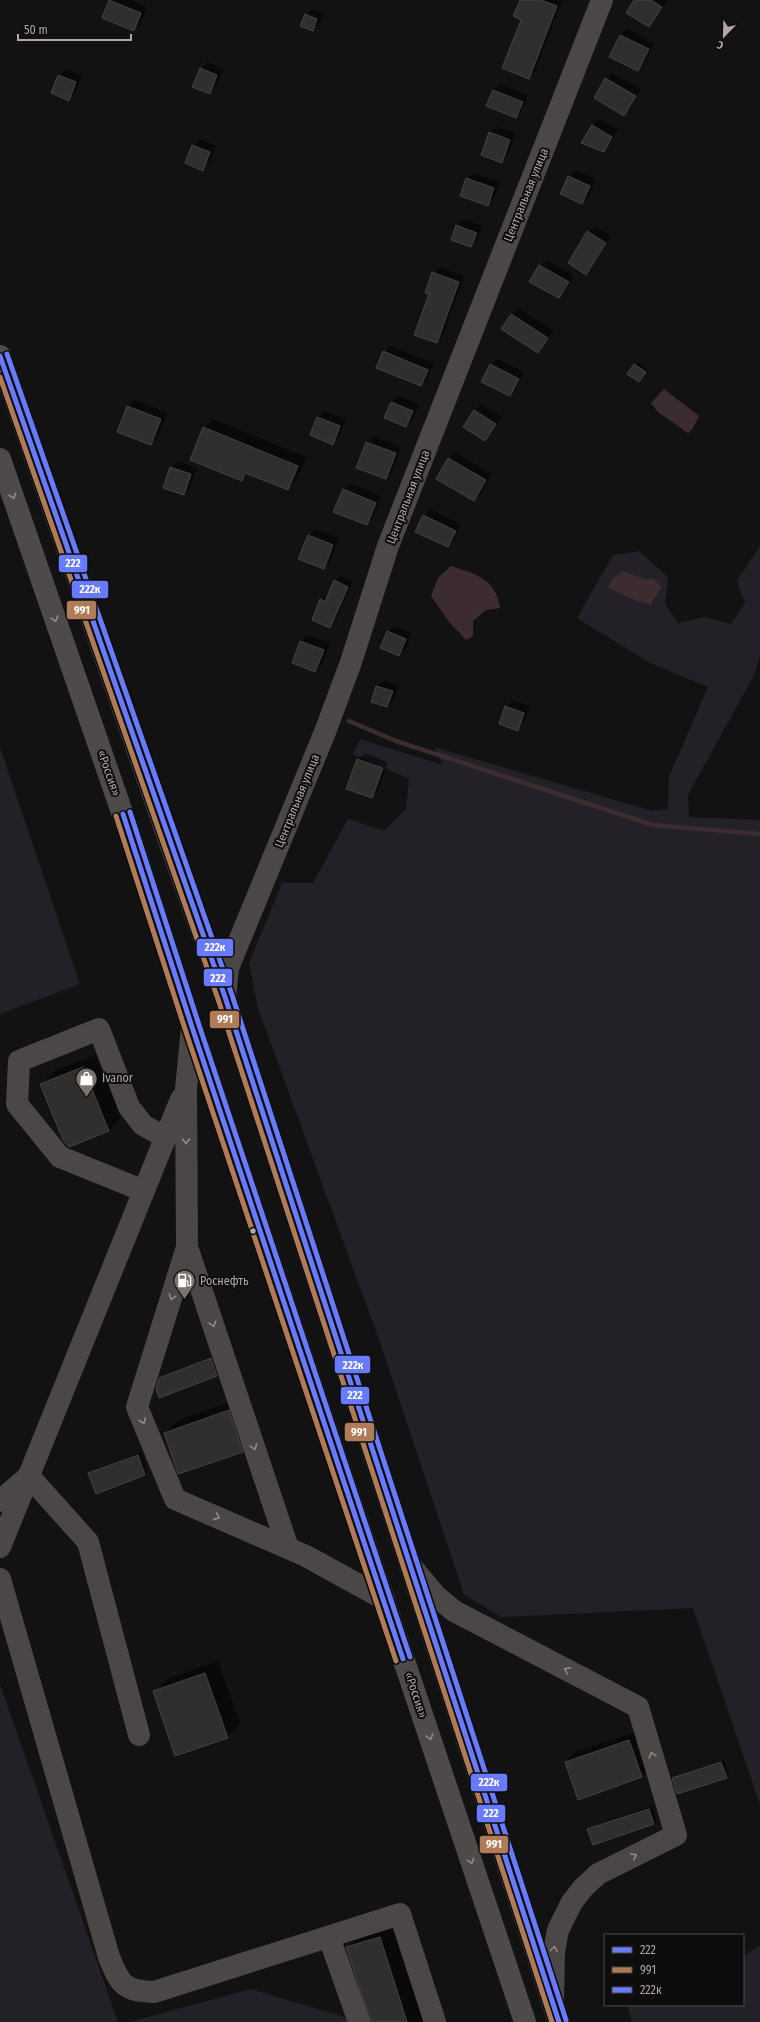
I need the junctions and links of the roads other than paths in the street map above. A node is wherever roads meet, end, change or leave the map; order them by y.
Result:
1 (602, 0) edge
2 (0, 356) edge
3 (0, 459) edge
4 (225, 997) junction
5 (192, 1027) junction
6 (186, 1088) junction
7 (166, 1138) junction
8 (144, 1191) junction
9 (187, 1247) junction
10 (29, 1476) junction
11 (0, 1501) edge
12 (0, 1547) edge
13 (288, 1548) junction
14 (410, 1565) junction
15 (0, 1580) edge
16 (384, 1599) junction
17 (139, 1735) dead end
18 (329, 1937) junction
19 (556, 2012) edge
20 (359, 2022) edge
21 (435, 2022) edge
22 (525, 2022) edge

1 - 4 street, Центральная улица
2 - 4 highway
3 -> 5 highway, «Россия»
4 - 14 highway
5 - 6 street
5 - 16 highway, «Россия»
6 - 7 street
6 -> 9 street
7 - 8 street
7 - 8 street
8 - 10 street
9 -> 13 street
9 -> 13 street
10 - 11 street
10 - 12 street
10 - 17 street
13 - 16 street
14 - 19 highway
19 -> 14 street
15 - 18 street
16 -> 22 highway, «Россия»
18 - 20 street
18 - 21 street

